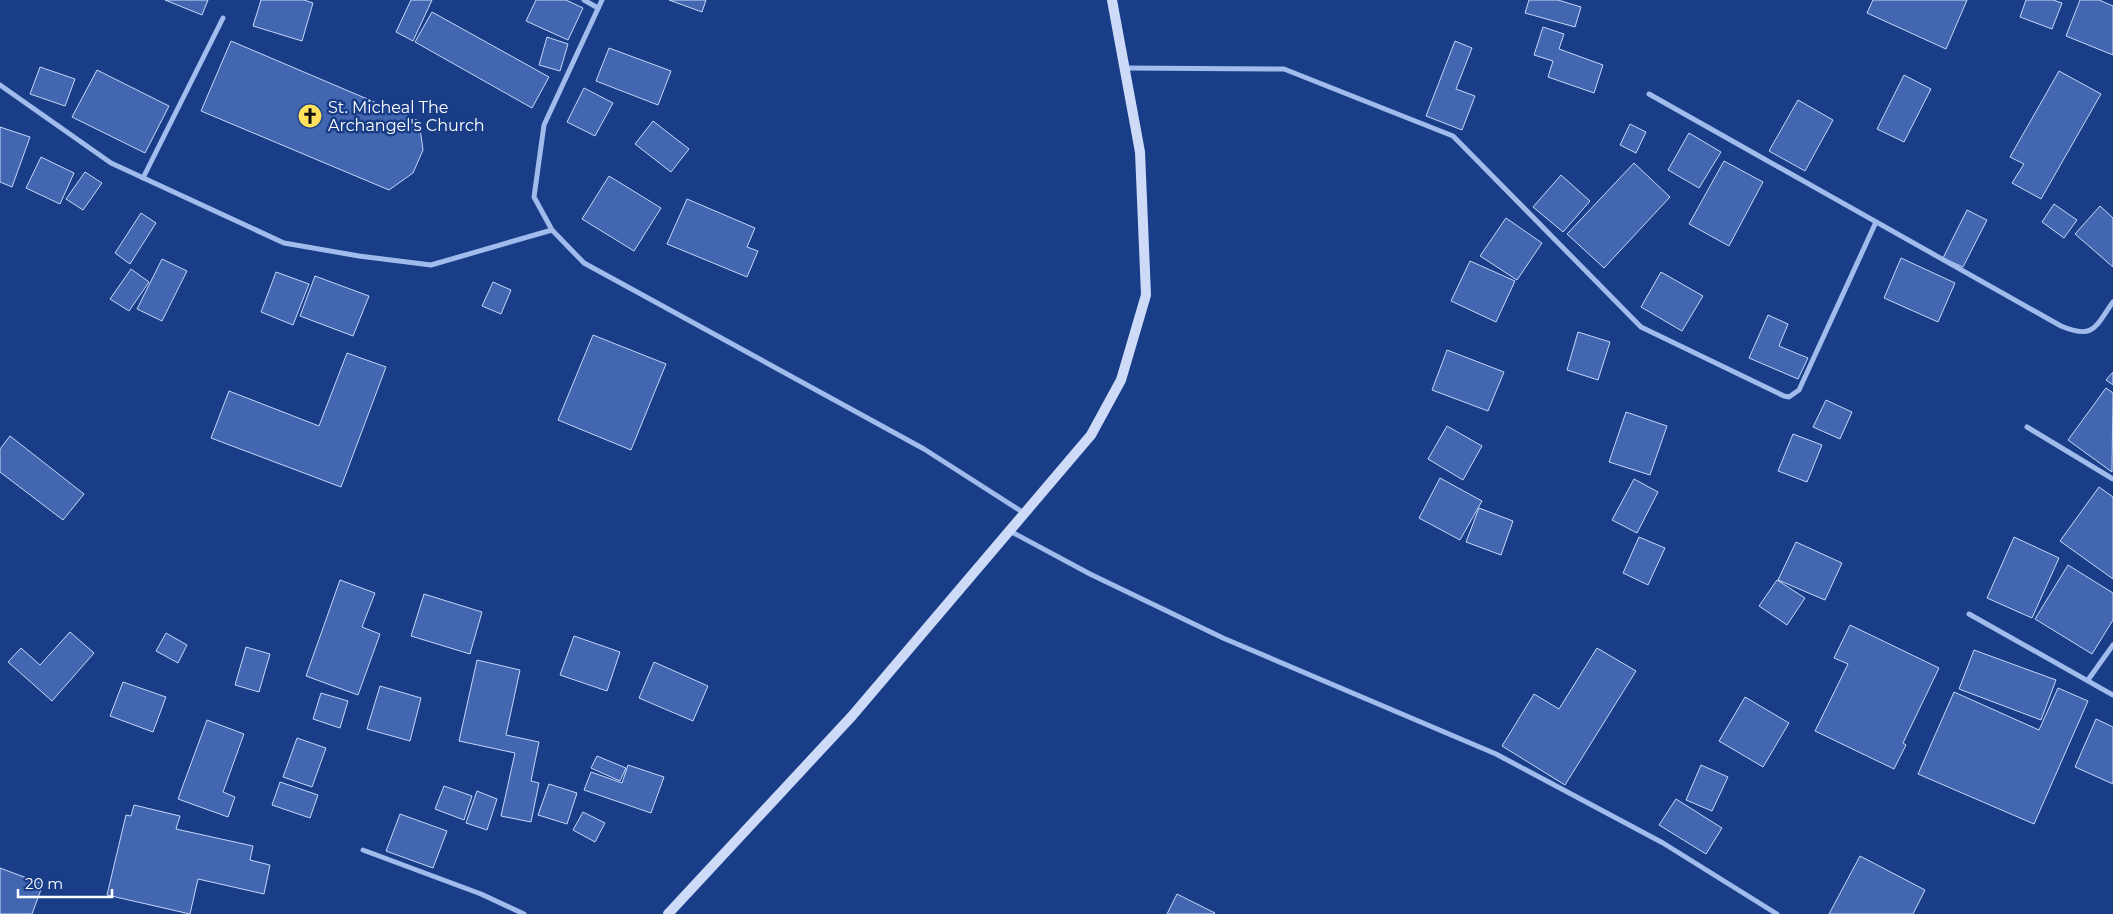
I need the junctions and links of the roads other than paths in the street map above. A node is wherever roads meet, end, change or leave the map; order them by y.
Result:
1 (584, 0) edge
2 (602, 0) edge
3 (1112, 0) edge
4 (598, 8) junction
5 (223, 18) dead end
6 (1124, 68) junction
7 (0, 84) edge
8 (1649, 94) dead end
9 (143, 178) junction
10 (1876, 222) junction
11 (552, 230) junction
12 (2113, 302) edge
13 (2027, 427) dead end
14 (2113, 479) edge
15 (1025, 513) junction
16 (1010, 531) junction
17 (1969, 614) dead end
18 (2113, 645) edge
19 (2088, 680) junction
20 (2113, 695) edge
21 (363, 850) dead end
22 (524, 914) edge
23 (668, 914) edge
24 (1777, 914) edge

1 - 4 street
2 - 4 street
3 - 6 street
4 - 11 street
5 - 9 street
6 - 10 street
6 - 15 street
7 - 9 street
8 - 10 street
9 - 11 street
10 - 12 street
11 - 15 street
13 - 14 street
15 - 16 street
16 - 23 street
16 - 24 street
17 - 19 street
18 - 19 street
19 - 20 street
21 - 22 street

